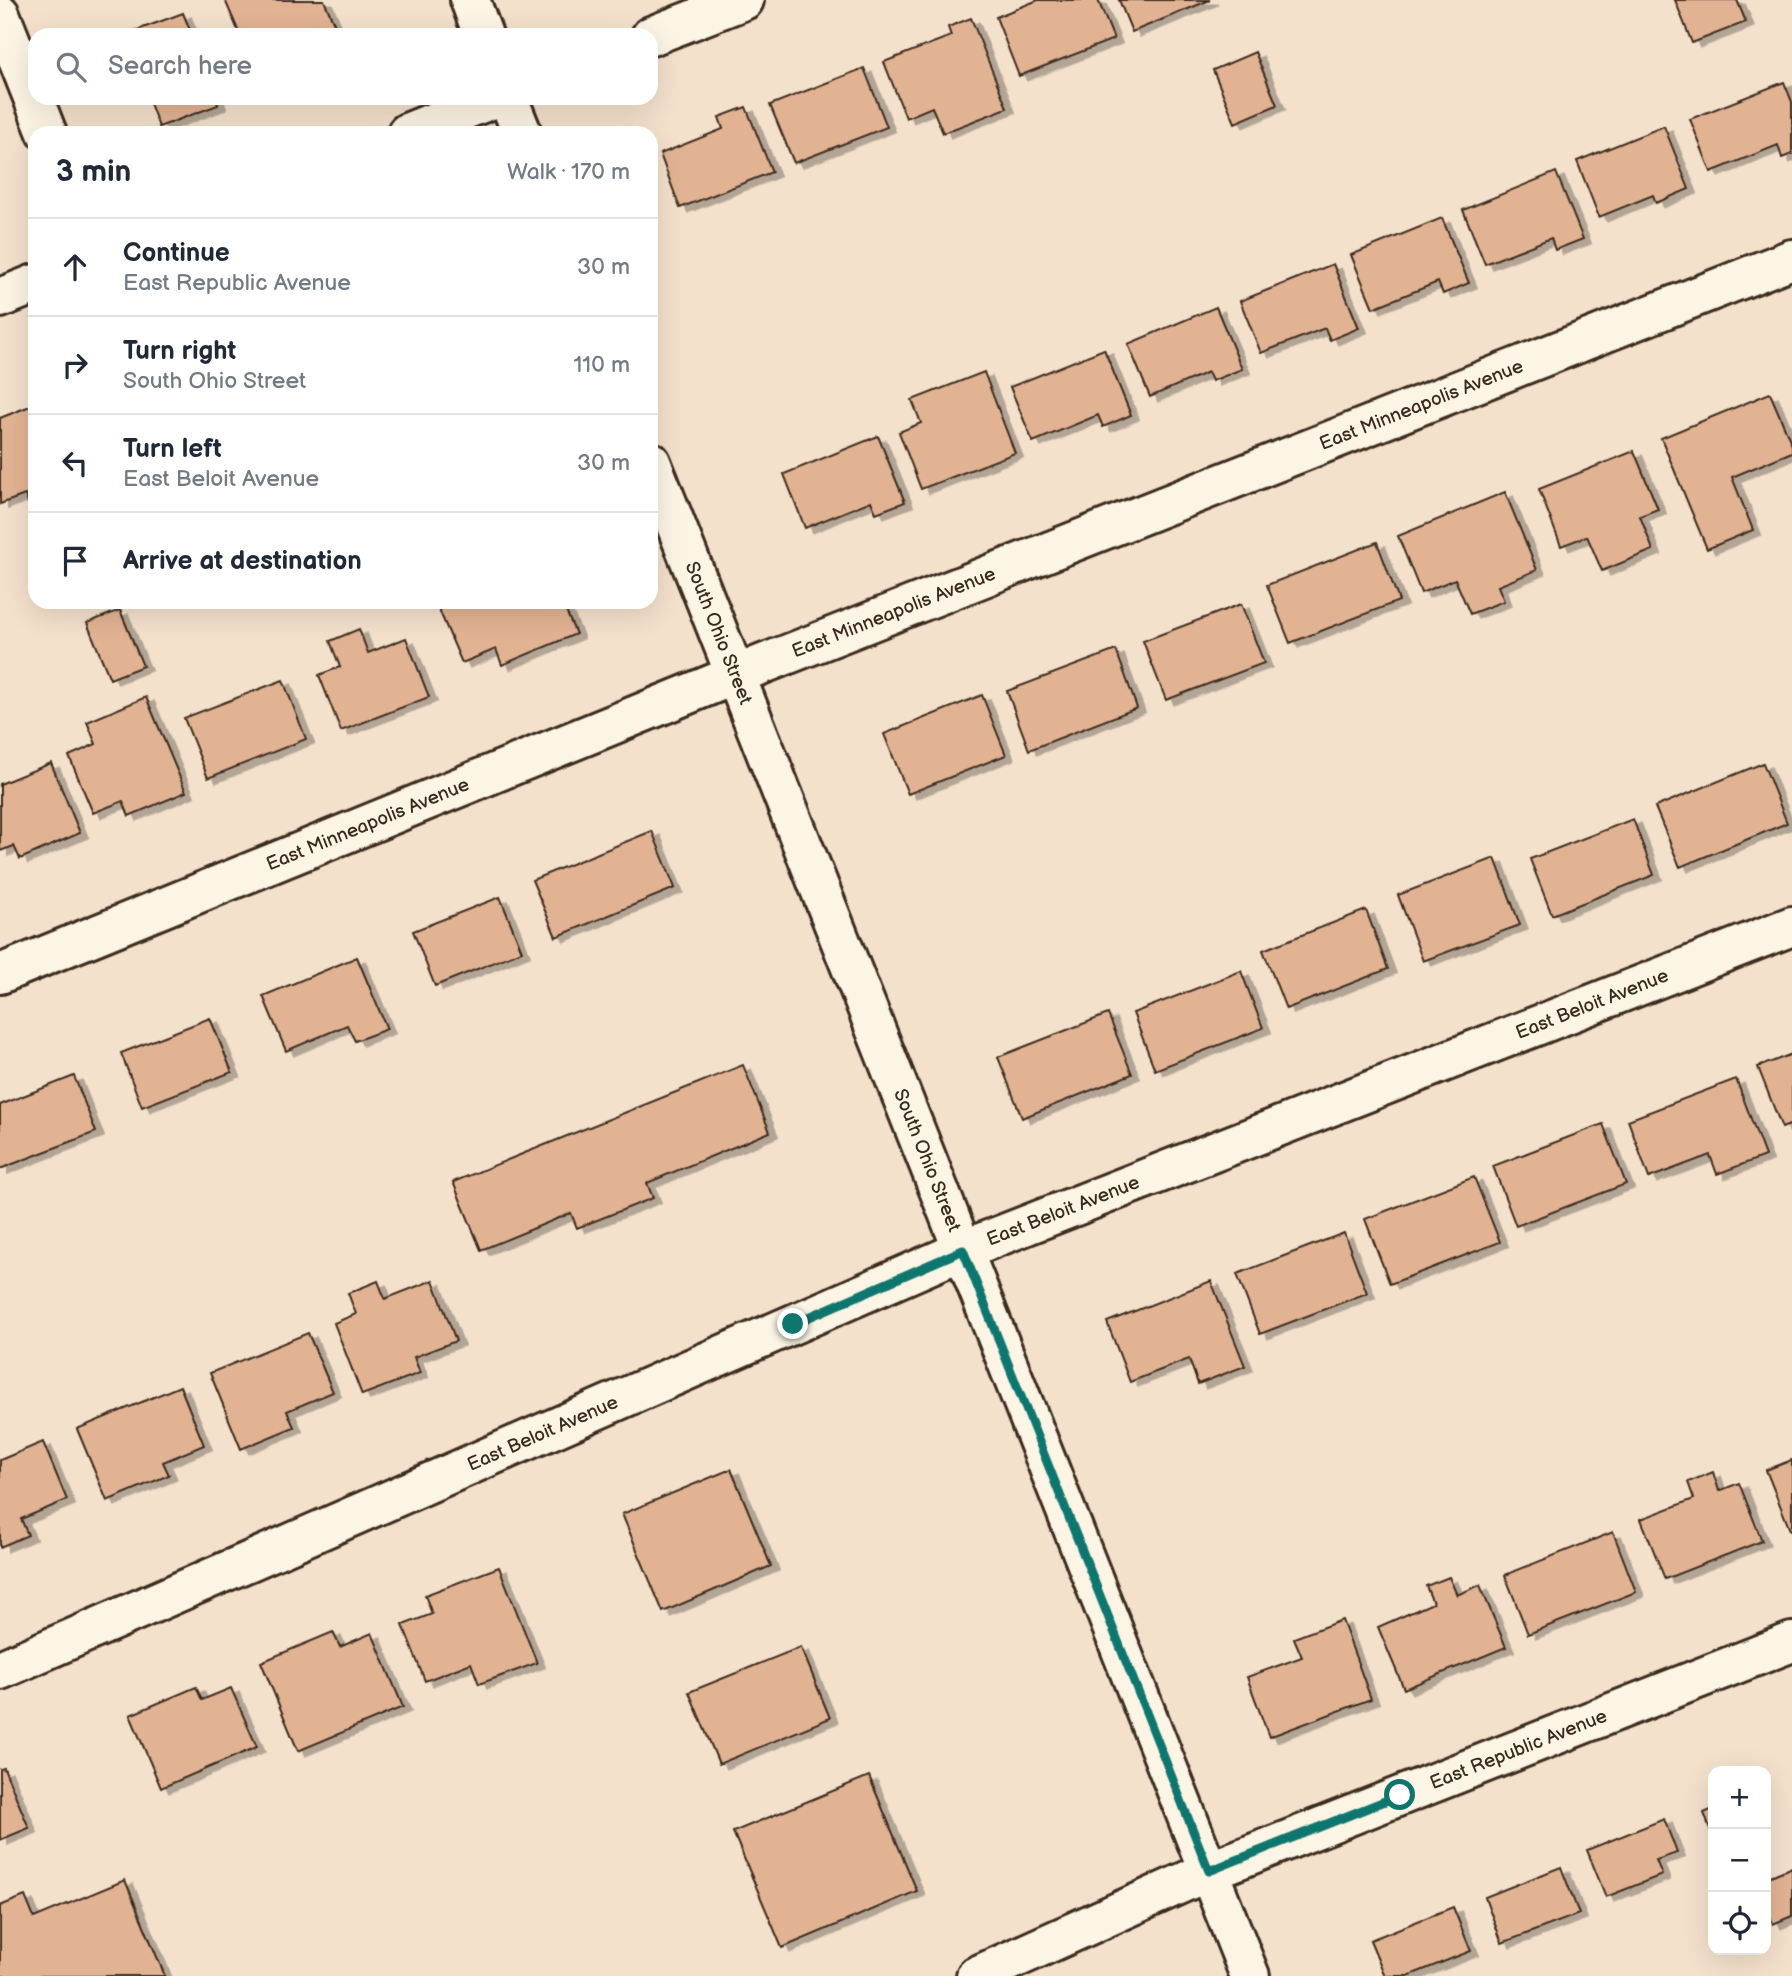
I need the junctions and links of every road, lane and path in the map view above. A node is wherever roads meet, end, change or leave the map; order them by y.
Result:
1 (470, 0) edge
2 (744, 0) edge
3 (0, 14) edge
4 (480, 28) edge
5 (658, 33) edge
6 (28, 85) edge
7 (36, 105) edge
8 (477, 105) edge
9 (511, 105) edge
10 (44, 126) edge
11 (424, 126) edge
12 (519, 126) edge
13 (1792, 259) edge
14 (28, 287) edge
15 (0, 298) edge
16 (658, 480) edge
17 (735, 675) junction
18 (1792, 926) edge
19 (0, 974) edge
20 (963, 1250) junction
21 (1792, 1642) edge
22 (0, 1670) edge
23 (1209, 1871) junction
24 (976, 1976) edge
25 (1250, 1976) edge

1 - 4 street
2 - 5 street
3 - 6 street
7 - 10 street
8 - 11 street
9 - 12 street
13 - 17 street, East Minneapolis Avenue
14 - 15 street
16 - 17 street, South Ohio Street
17 - 19 street, East Minneapolis Avenue
17 - 20 street, South Ohio Street
18 - 20 street, East Beloit Avenue
20 - 22 street, East Beloit Avenue
20 - 23 street, South Ohio Street
21 - 23 street, East Republic Avenue
23 - 24 street, East Republic Avenue
23 - 25 street, South Ohio Street

